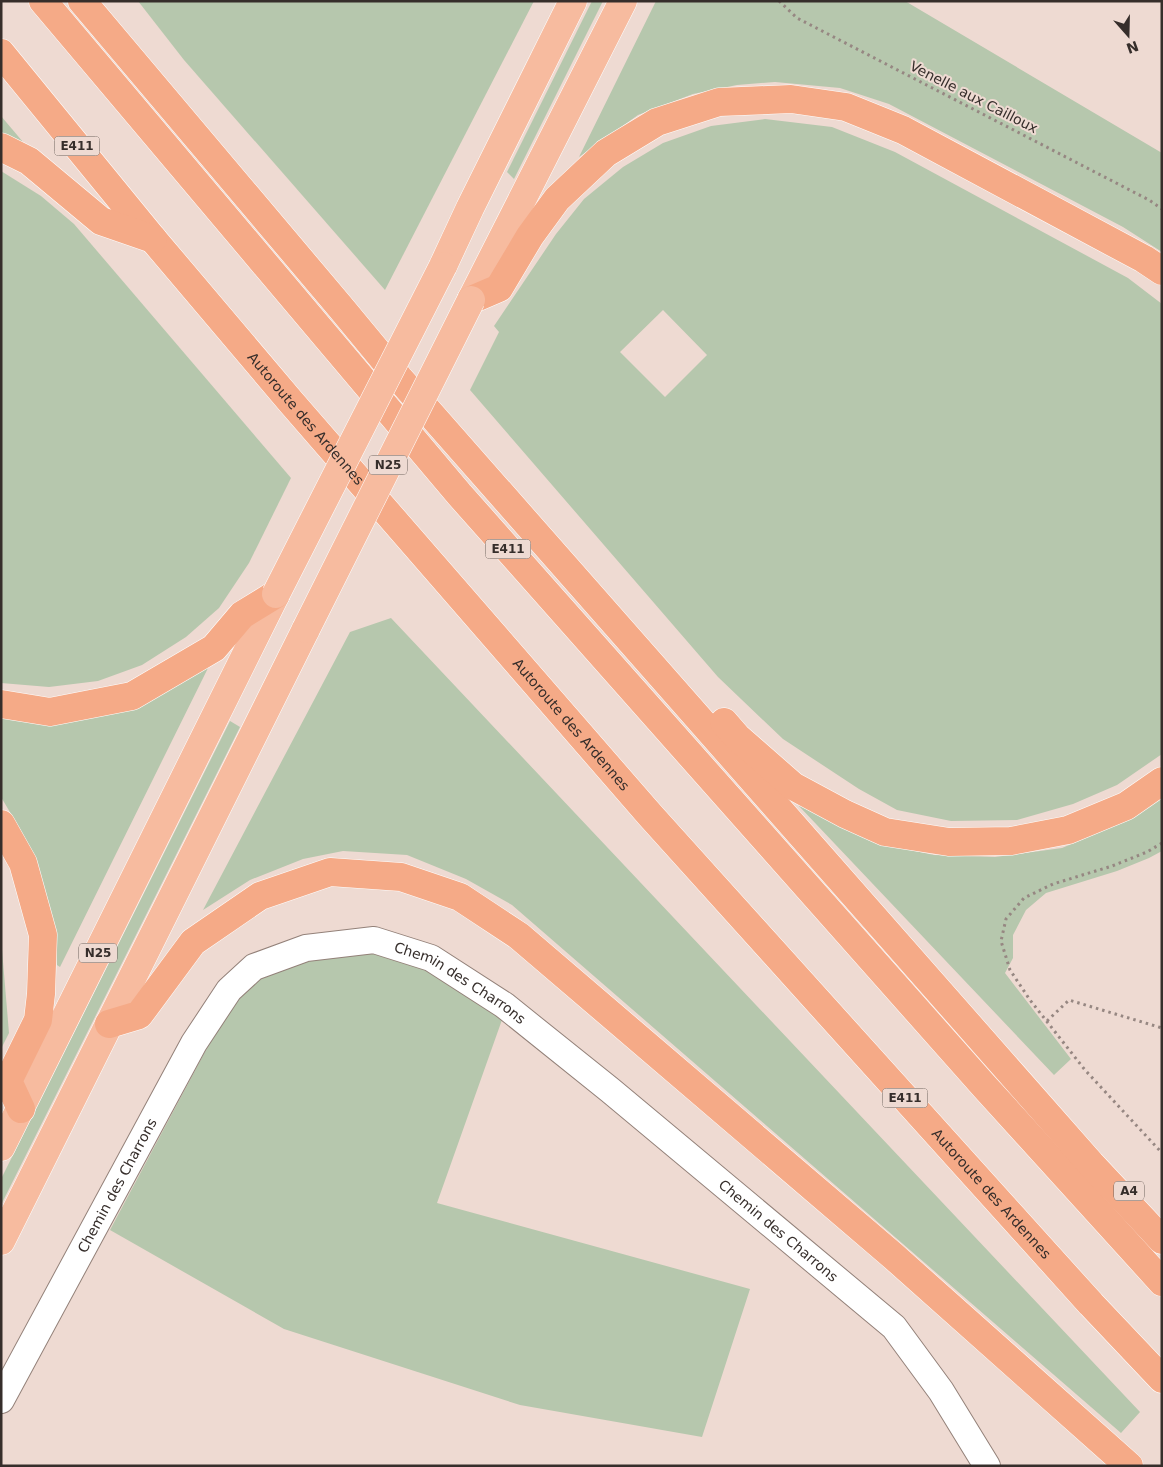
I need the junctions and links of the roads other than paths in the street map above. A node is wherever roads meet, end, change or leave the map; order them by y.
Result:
1 (43, 1) edge
2 (82, 1) edge
3 (100, 1) edge
4 (573, 1) edge
5 (623, 1) edge
6 (117, 43) junction
7 (1, 53) edge
8 (1, 147) edge
9 (154, 239) junction
10 (1162, 271) edge
11 (471, 300) junction
12 (399, 378) junction
13 (276, 594) junction
14 (1, 704) edge
15 (1162, 781) edge
16 (1, 824) edge
17 (110, 1024) junction
18 (20, 1109) junction
19 (1, 1147) edge
20 (1091, 1164) junction
21 (1162, 1224) edge
22 (1162, 1240) edge
23 (1, 1241) edge
24 (1162, 1282) edge
25 (1162, 1379) edge
26 (1, 1400) edge
27 (987, 1466) edge
28 (1129, 1466) edge

1 - 24 highway, E411
2 - 6 highway
3 - 6 highway
4 - 13 highway, N25, bridge
5 - 11 highway, N25
6 - 12 highway
7 - 9 highway, Autoroute des Ardennes / E411
8 - 9 highway
9 - 25 highway, Autoroute des Ardennes / E411
10 - 11 highway
11 - 17 highway, N25, bridge
12 - 15 highway
12 - 20 highway
13 - 14 highway
13 - 18 highway, N25
16 - 18 highway
17 - 23 highway, N25
17 - 28 highway
18 - 19 highway, N25
20 - 21 highway, A4
20 - 22 highway
26 - 27 street, Chemin des Charrons

